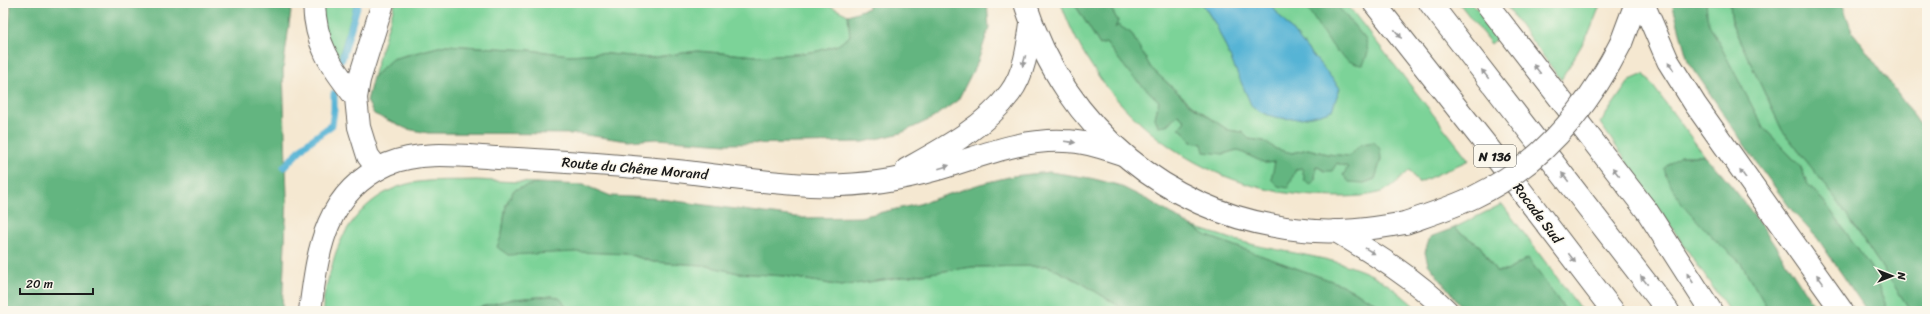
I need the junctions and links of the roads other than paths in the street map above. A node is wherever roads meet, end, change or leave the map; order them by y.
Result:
1 (314, 3) edge
2 (384, 3) edge
3 (1374, 3) edge
4 (1430, 3) edge
5 (1486, 3) edge
6 (1636, 3) edge
7 (1644, 3) edge
8 (1028, 13) edge
9 (356, 98) junction
10 (1122, 154) junction
11 (378, 169) junction
12 (892, 178) junction
13 (1336, 231) junction
14 (310, 311) edge
15 (1447, 311) edge
16 (1613, 311) edge
17 (1668, 311) edge
18 (1711, 311) edge
19 (1842, 311) edge

1 - 9 main road
2 - 9 main road
3 -> 16 main road, Rocade Sud / N 136
17 -> 4 main road, N 136
18 -> 5 main road
6 - 13 main road, bridge
19 -> 7 main road
8 - 10 main road
8 -> 12 main road, Route du Chêne Morand
9 - 11 main road
12 -> 10 main road, Route du Chêne Morand
10 - 13 main road
11 - 12 main road, Route du Chêne Morand
11 - 14 main road, Route du Chêne Morand
13 -> 15 main road

